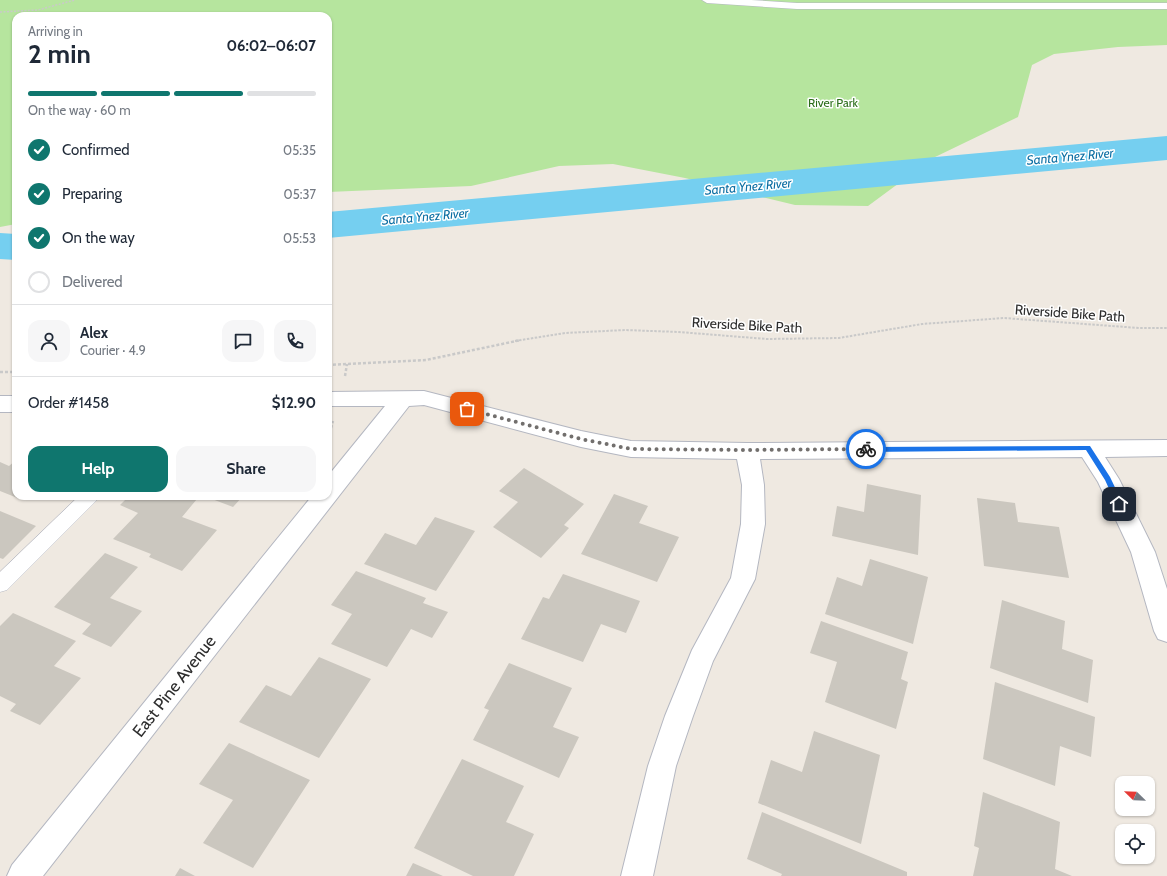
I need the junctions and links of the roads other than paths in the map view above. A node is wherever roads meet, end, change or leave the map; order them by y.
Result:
1 (707, 0) edge
2 (1167, 6) edge
3 (402, 398) junction
4 (332, 399) edge
5 (0, 404) edge
6 (12, 404) edge
7 (1088, 448) junction
8 (1167, 448) edge
9 (747, 450) junction
10 (332, 487) edge
11 (86, 500) edge
12 (322, 500) edge
13 (0, 584) edge
14 (1167, 631) edge
15 (23, 876) edge
16 (637, 876) edge

1 - 2 lane
3 - 4 street
3 - 9 street
3 - 10 street
5 - 6 street
7 - 8 street
7 - 9 street
7 - 14 street
9 - 16 street
11 - 13 lane
12 - 15 street, East Pine Avenue

